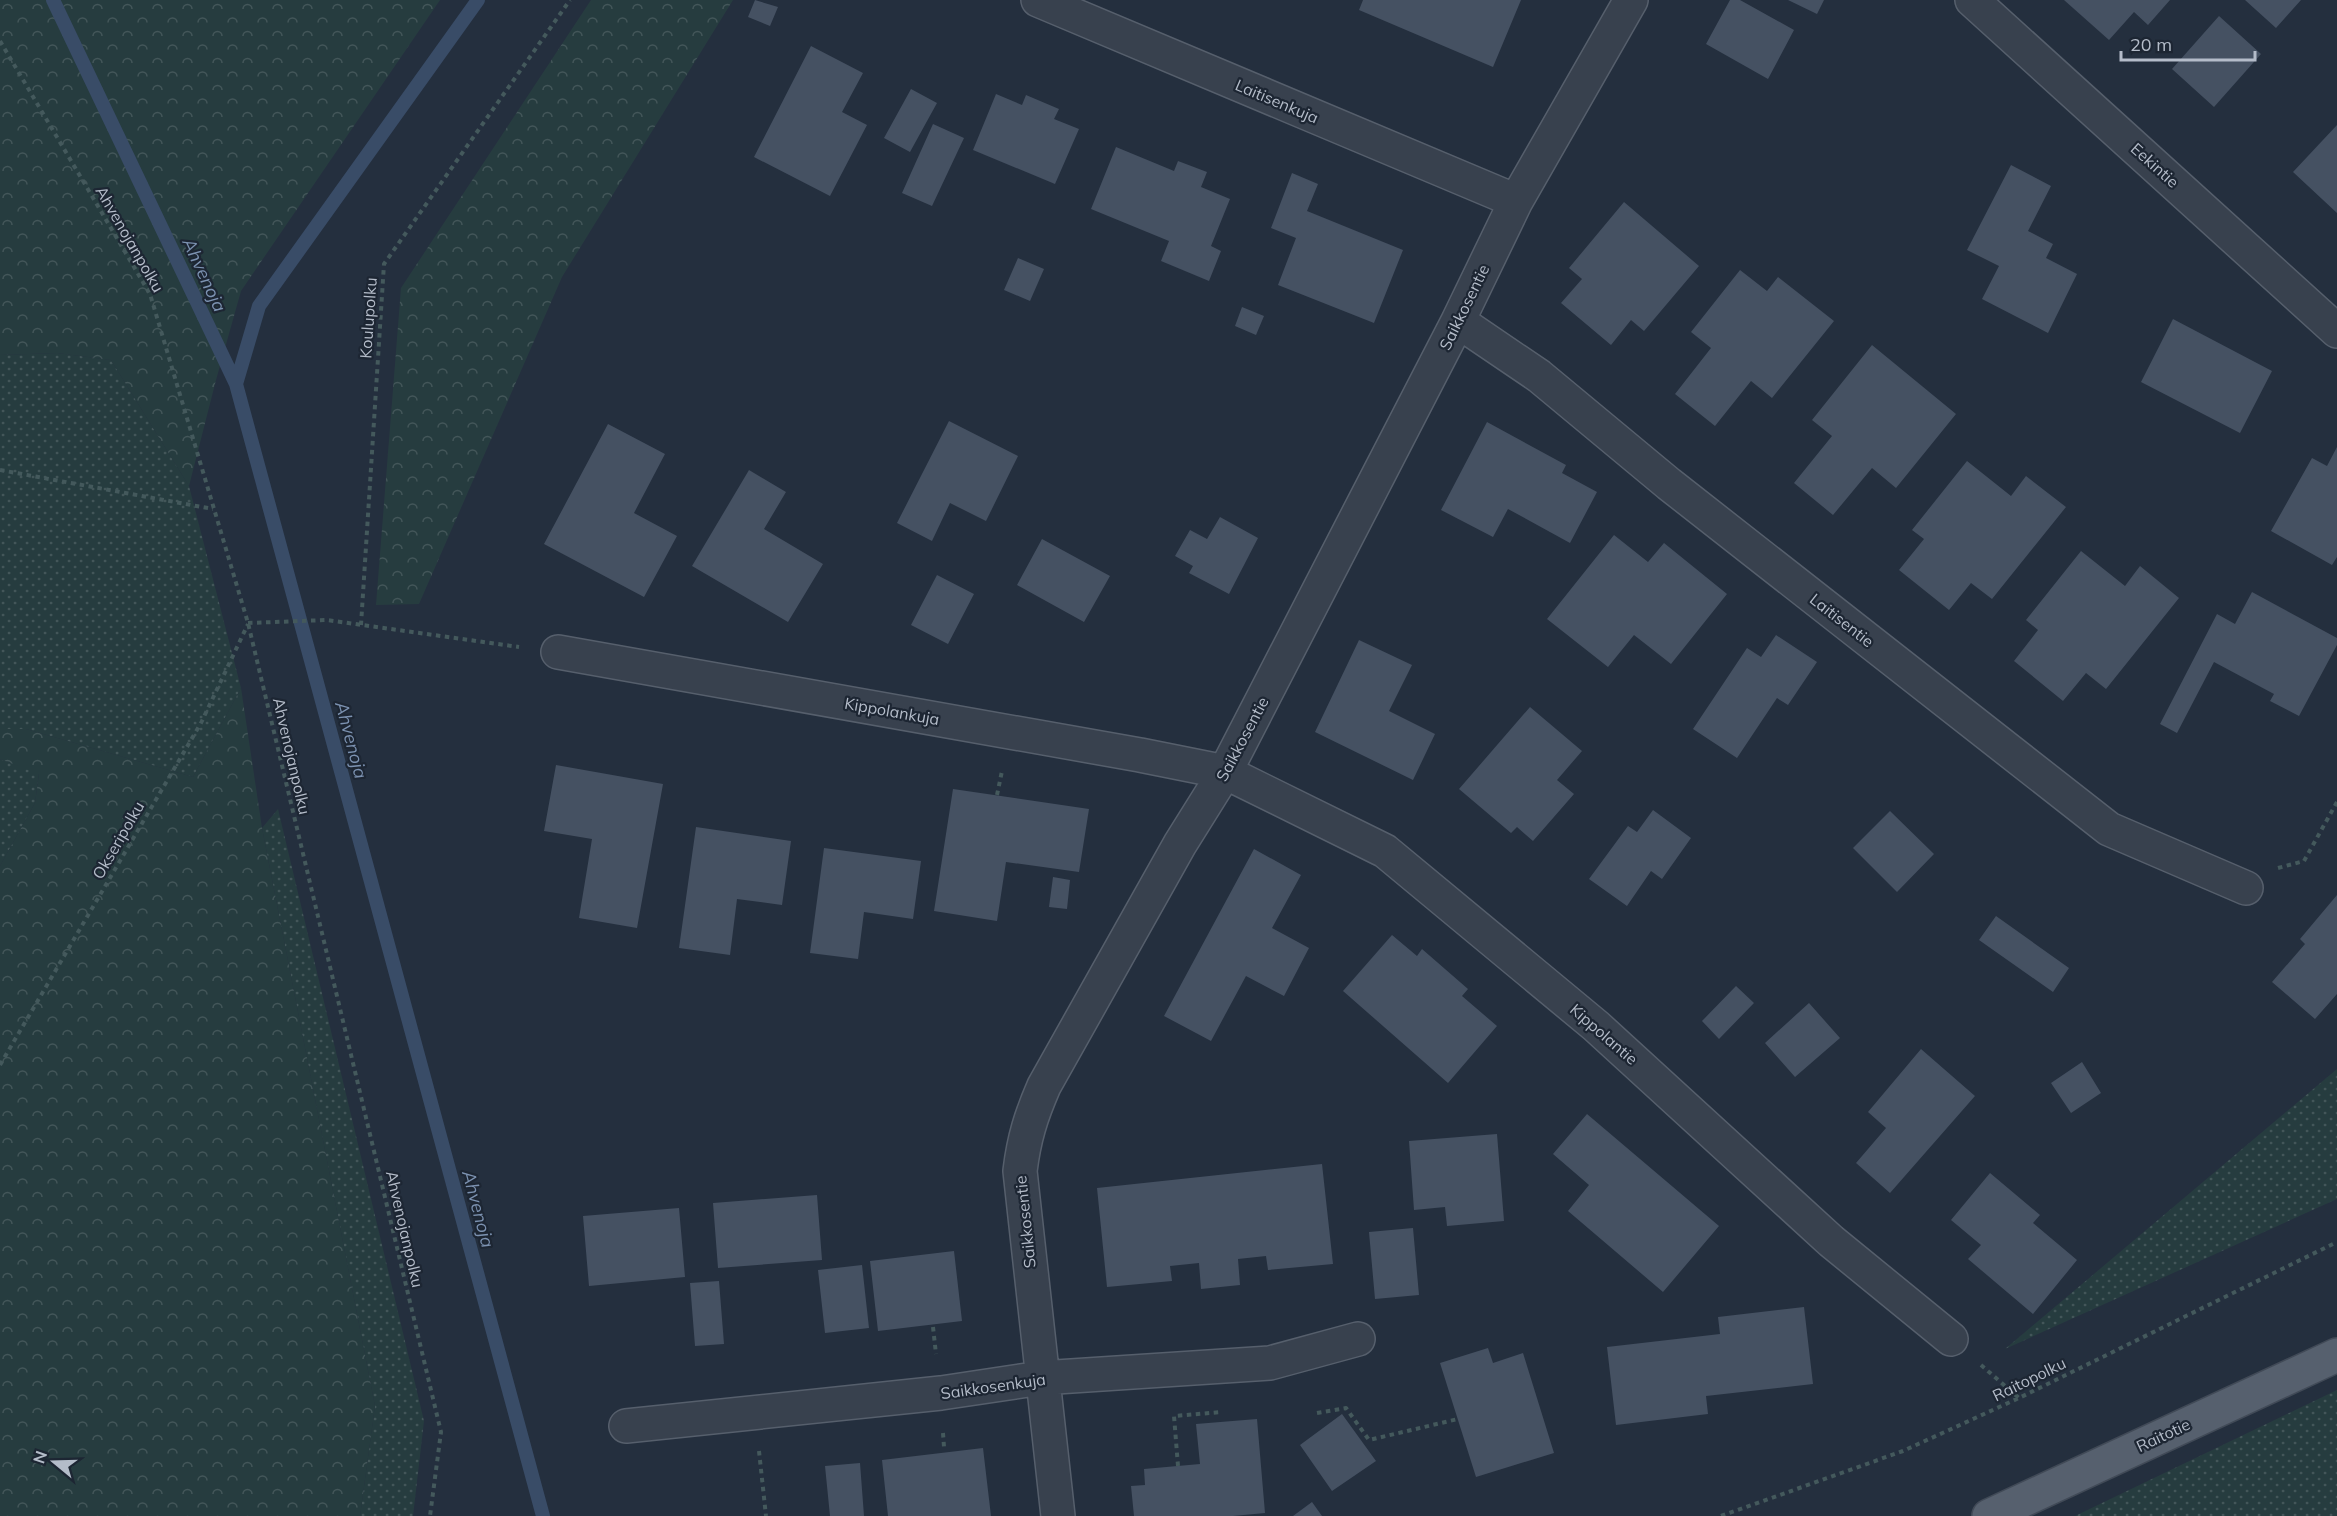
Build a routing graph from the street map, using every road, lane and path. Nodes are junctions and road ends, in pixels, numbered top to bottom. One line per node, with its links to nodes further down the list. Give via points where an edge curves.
1 (570, 0): 12 (path, Koulupolku, via 384,264)
2 (1038, 0): 6 (street, Laitisenkuja)
3 (1631, 0): 6 (street, Saikkosentie)
4 (1972, 0): 8 (street, Eekintie)
5 (0, 41): 10 (path, Ahvenojanpolku, via 150,294)
6 (1516, 201): 7 (street, Saikkosentie)
7 (1458, 321): 14 (street, Saikkosentie); 16 (street, Laitisentie, via 1539,376 1669,484 2109,829)
8 (2337, 331)
9 (0, 470): 10 (path)
10 (213, 509): 11 (path, Ahvenojanpolku)
11 (248, 623): 12 (path, via 327,621); 17 (path, Okseripolku, via 201,723); 30 (path, Ahvenojanpolku, via 441,1432)
12 (362, 625): 13 (path)
13 (558, 652): 14 (street, Kippolankuja)
14 (1225, 772): 20 (street, Kippolantie, via 1385,851 1596,1026 1831,1241); 22 (street, Saikkosentie, via 1180,843 1044,1086 1024,1137 1020,1171)
15 (2337, 802): 16 (path, via 2304,861 2275,868)
16 (2246, 888)
17 (0, 1065)
18 (2337, 1242): 23 (path, Raitopolku)
19 (1358, 1339): 22 (street, Saikkosenkuja, via 1270,1363)
20 (1951, 1339): 23 (path)
21 (2337, 1355): 34 (main road, Raitotie)
22 (1041, 1378): 25 (street, Saikkosenkuja); 32 (street, Saikkosentie)
23 (2019, 1398): 33 (path, Raitopolku, via 1903,1451)
24 (1222, 1412): 29 (path, via 1174,1416)
25 (755, 1413): 28 (street, Saikkosenkuja); 31 (path)
26 (1317, 1413): 27 (path, via 1346,1408 1369,1440)
27 (1458, 1419)
28 (626, 1426)
29 (1178, 1466)
30 (430, 1516)
31 (766, 1516)
32 (1058, 1516)
33 (1721, 1516)
34 (1989, 1516)

